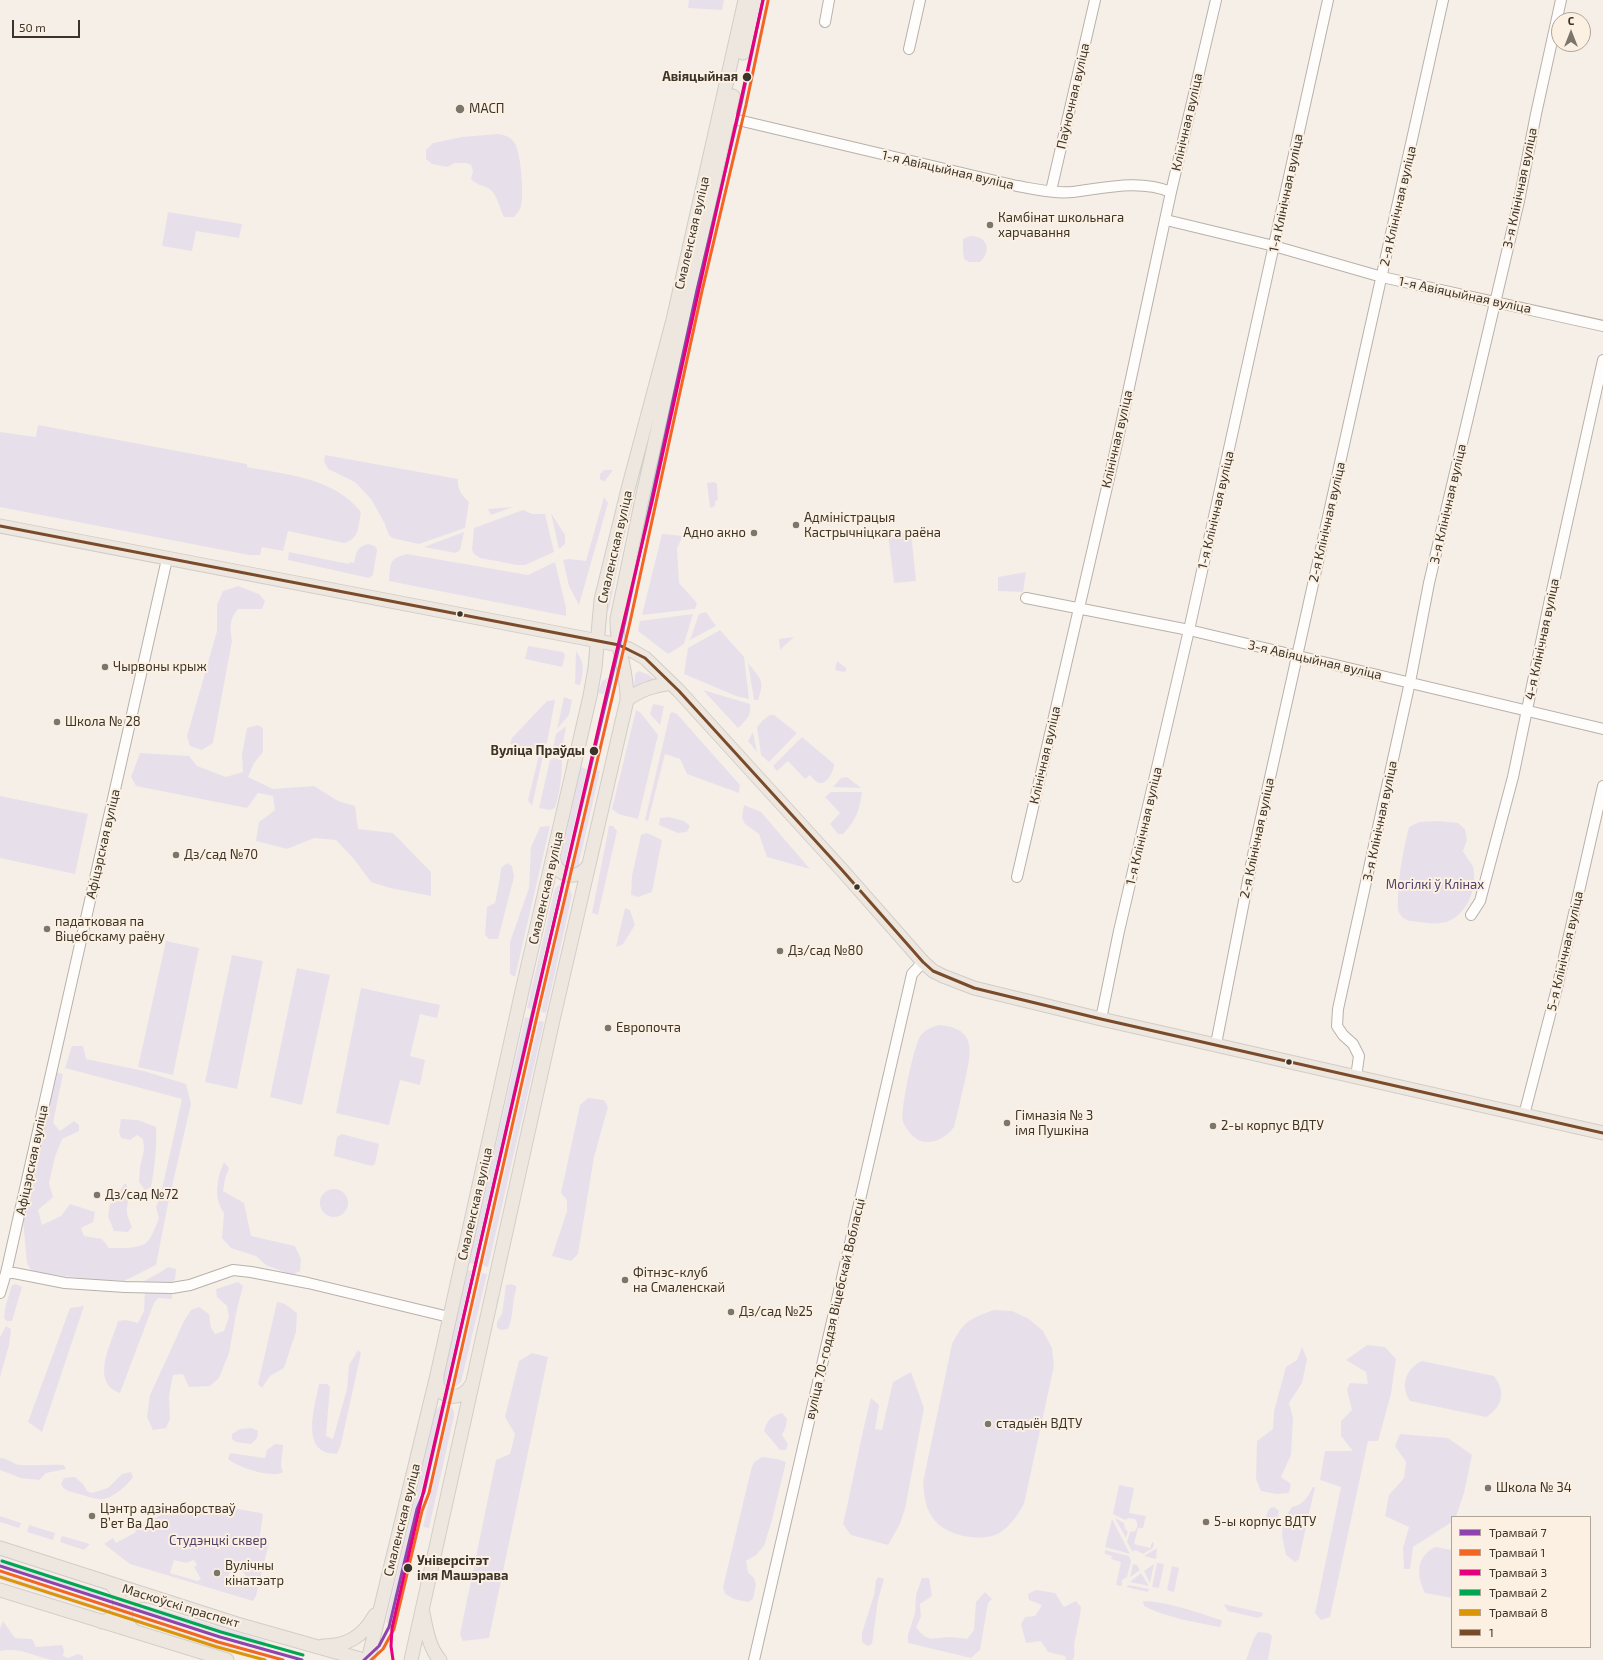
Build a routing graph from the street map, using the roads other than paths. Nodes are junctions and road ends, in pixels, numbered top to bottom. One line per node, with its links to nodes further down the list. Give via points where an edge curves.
1 (745, 0): 12 (main road, Смаленская вуліца)
2 (755, 0): 12 (main road, Смаленская вуліца)
3 (829, 0): 10 (street)
4 (920, 0): 11 (street)
5 (1095, 0): 13 (street, Паўночная вуліца)
6 (1216, 0): 14 (street, Клінічная вуліца)
7 (1328, 0): 16 (street, 1-я Клінічная вуліца)
8 (1443, 0): 17 (street, 2-я Клінічная вуліца)
9 (1561, 0): 18 (street, 3-я Клінічная вуліца, via 1519,201)
10 (825, 22)
11 (909, 49)
12 (724, 117): 13 (street, 1-я Авіяцыйная вуліца, via 1017,186); 26 (main road, Смаленская вуліца, via 613,550 601,600); 27 (main road, Смаленская вуліца, via 617,619)
13 (1051, 191): 14 (street, 1-я Авіяцыйная вуліца, via 1072,192 1146,185)
14 (1171, 192): 15 (street, Клінічная вуліца)
15 (1166, 220): 16 (street, 1-я Авіяцыйная вуліца); 24 (street, Клінічная вуліца)
16 (1274, 246): 17 (street, 1-я Авіяцыйная вуліца); 25 (street, 1-я Клінічная вуліца)
17 (1382, 277): 18 (street, 1-я Авіяцыйная вуліца); 28 (street, 2-я Клінічная вуліца)
18 (1495, 301): 19 (street, 1-я Авіяцыйная вуліца); 29 (street, 3-я Клінічная вуліца, via 1429,583)
19 (1603, 326)
20 (1603, 360): 32 (street, 4-я Клінічная вуліца, via 1548,604)
21 (0, 526): 22 (main road)
22 (167, 559): 26 (main road); 47 (street, Афіцэрская вуліца)
23 (1026, 598): 24 (street, 3-я Авіяцыйная вуліца)
24 (1078, 609): 25 (street, 3-я Авіяцыйная вуліца); 37 (street, Клінічная вуліца)
25 (1189, 630): 28 (street, 3-я Авіяцыйная вуліца); 42 (street, 1-я Клінічная вуліца)
26 (597, 641): 27 (main road); 35 (main road, Смаленская вуліца, via 590,696)
27 (619, 645): 30 (main road, via 644,658); 31 (main road, Смаленская вуліца)
28 (1297, 657): 29 (street, 3-я Авіяцыйная вуліца); 43 (street, 2-я Клінічная вуліца, via 1255,845)
29 (1410, 682): 32 (street, 3-я Авіяцыйная вуліца); 44 (street, 3-я Клінічная вуліца, via 1338,1009 1337,1026 1353,1044 1359,1056)
30 (671, 683): 31 (main road, via 650,686); 41 (main road)
31 (627, 700): 36 (main road, Смаленская вуліца)
32 (1528, 710): 33 (street, 3-я Авіяцыйная вуліца); 40 (street, 4-я Клінічная вуліца, via 1480,901)
33 (1603, 729)
34 (1603, 786): 45 (street, 5-я Клінічная вуліца, via 1557,988)
35 (553, 859): 36 (main road, via 556,868 568,875 577,875); 38 (main road, Смаленская вуліца)
36 (588, 866): 39 (main road, Смаленская вуліца)
37 (1017, 877)
38 (546, 888): 39 (main road, via 557,881 566,881 574,886); 49 (main road, Смаленская вуліца)
39 (580, 898): 51 (main road, Смаленская вуліца)
40 (1471, 914)
41 (923, 962): 42 (main road, via 933,971 974,988); 68 (street, вуліца 70-годдзя Віцебскай Вобласці, via 912,974)
42 (1101, 1019): 43 (main road)
43 (1216, 1044): 44 (main road)
44 (1356, 1077): 45 (main road)
45 (1524, 1115): 46 (main road)
46 (1603, 1133)
47 (6, 1273): 48 (street, Афіцэрская вуліца); 49 (street, via 64,1283 172,1288 190,1285 233,1270 308,1284)
48 (0, 1293)
49 (449, 1317): 50 (main road, Смаленская вуліца)
50 (437, 1375): 51 (main road, via 440,1390 448,1396 462,1396); 52 (main road, Смаленская вуліца)
51 (471, 1385): 53 (main road, Смаленская вуліца)
52 (428, 1410): 53 (main road, via 438,1403 449,1402 458,1407); 58 (main road, Смаленская вуліца)
53 (464, 1419): 59 (main road, Смаленская вуліца)
54 (0, 1548): 55 (main road, Маскоўскі праспект)
55 (111, 1584): 57 (main road, Маскоўскі праспект); 60 (main road, via 120,1598 119,1608 114,1616)
56 (0, 1590): 60 (main road)
57 (150, 1596): 61 (main road, via 133,1599 126,1609 126,1622); 62 (main road, Маскоўскі праспект)
58 (382, 1604): 62 (main road, via 365,1630 352,1640 335,1646); 65 (main road, Смаленская вуліца)
59 (423, 1607): 66 (main road, Смаленская вуліца); 67 (main road, via 431,1643 435,1655)
60 (102, 1622): 61 (main road)
61 (139, 1633): 63 (main road)
62 (312, 1645): 64 (main road, Маскоўскі праспект)
63 (227, 1660)
64 (364, 1660)
65 (368, 1660)
66 (411, 1660)
67 (440, 1660)
68 (754, 1660)

